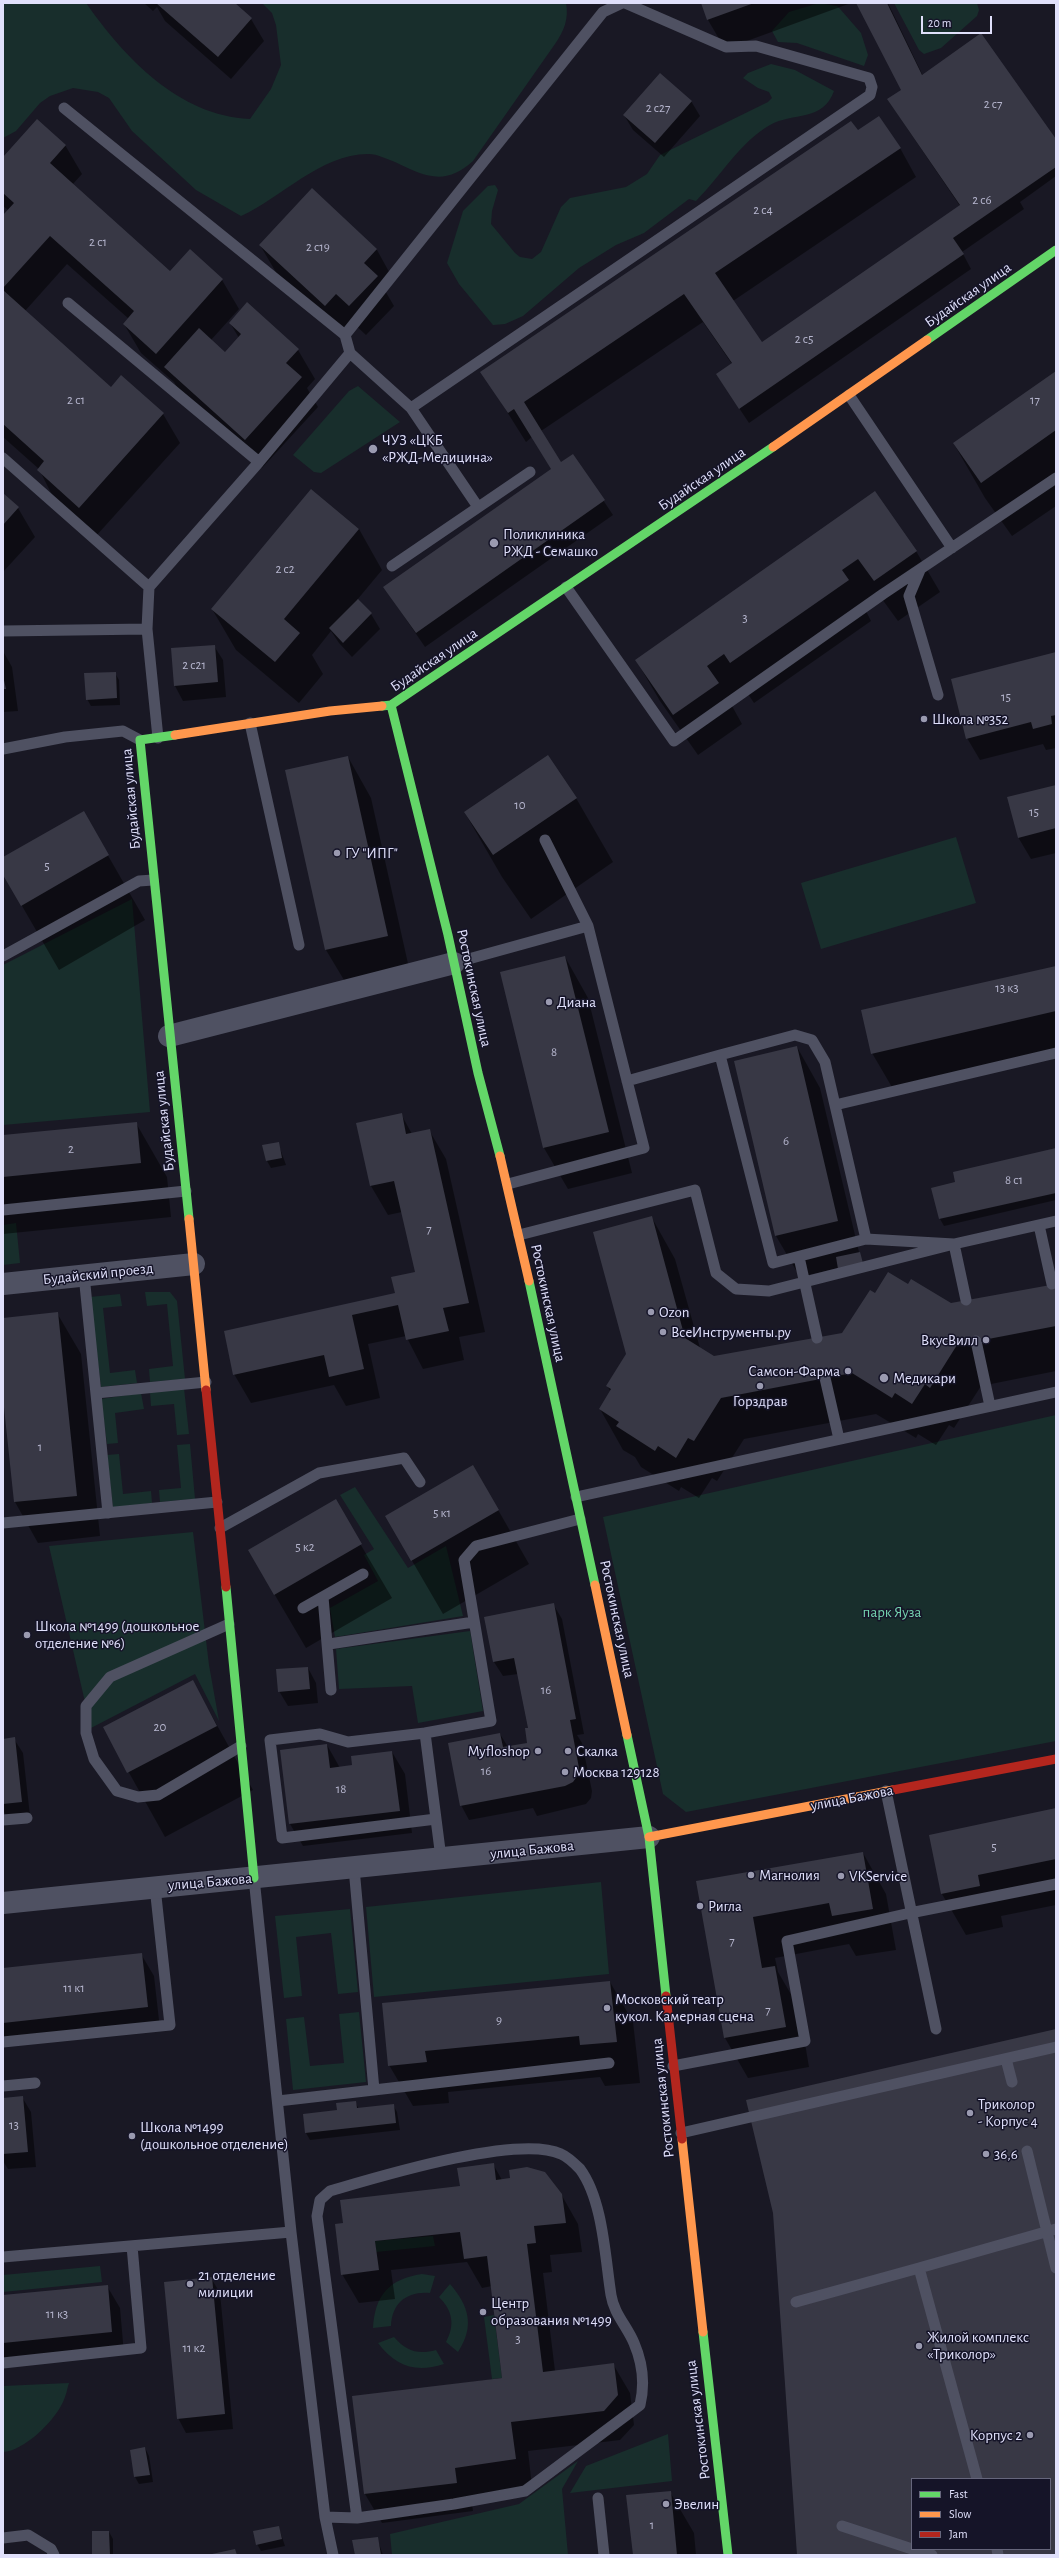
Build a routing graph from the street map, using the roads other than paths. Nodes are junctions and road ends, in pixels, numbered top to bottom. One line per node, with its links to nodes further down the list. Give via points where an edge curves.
1 (624, 3): 5 (lane, via 603,12); 8 (lane, via 726,47 756,46 869,78 872,87 870,95)
2 (64, 108): 5 (lane)
3 (1056, 250): 7 (street, Будайская улица)
4 (68, 303): 10 (lane)
5 (345, 335): 6 (lane)
6 (350, 353): 8 (lane); 10 (lane)
7 (849, 395): 16 (lane); 20 (street, Будайская улица)
8 (412, 408): 15 (lane)
9 (3, 458): 11 (lane)
10 (258, 462): 19 (lane)
11 (14, 468): 12 (lane); 19 (lane)
12 (3, 472)
13 (530, 472): 15 (lane)
14 (1056, 478): 16 (lane)
15 (478, 507): 17 (lane)
16 (952, 548): 18 (lane)
17 (392, 566)
18 (920, 570): 20 (lane, via 674,741); 23 (lane, via 909,596)
19 (149, 587): 21 (lane)
20 (566, 587): 24 (street, Будайская улица)
21 (147, 629): 22 (lane); 26 (lane)
22 (3, 631)
23 (938, 695)
24 (391, 705): 25 (street, Будайская улица); 34 (street, Ростокинская улица)
25 (250, 723): 26 (street, Будайская улица); 32 (lane)
26 (158, 738): 27 (street, Будайская улица)
27 (140, 740): 28 (lane, via 122,731 65,737); 30 (street, Будайская улица)
28 (3, 749)
29 (545, 840): 31 (lane)
30 (153, 880): 33 (lane, via 139,881); 35 (street, Будайская улица)
31 (588, 926): 34 (lane); 38 (lane)
32 (299, 945)
33 (3, 956)
34 (454, 963): 35 (street); 40 (street, Ростокинская улица, via 478,1073)
35 (169, 1036): 41 (street, Будайская улица)
36 (1056, 1053): 39 (lane)
37 (720, 1055): 38 (lane); 39 (lane, via 795,1035 812,1040 825,1062); 48 (lane, via 773,1263)
38 (627, 1081): 40 (lane, via 644,1148)
39 (835, 1105): 46 (lane)
40 (508, 1184): 45 (street, Ростокинская улица)
41 (186, 1191): 42 (lane); 49 (street, Будайская улица)
42 (3, 1210)
43 (1056, 1221): 44 (lane)
44 (1039, 1225): 47 (lane); 53 (lane)
45 (519, 1235): 51 (lane, via 695,1190 716,1273 736,1289 769,1291); 64 (street, Ростокинская улица)
46 (866, 1239): 47 (lane); 48 (lane)
47 (954, 1244): 51 (lane); 54 (lane)
48 (799, 1257): 51 (lane)
49 (194, 1264): 50 (street, Будайский проезд); 58 (street, Будайская улица)
50 (84, 1275): 52 (street, Будайский проезд); 60 (lane)
51 (805, 1282): 55 (lane)
52 (3, 1284)
53 (1052, 1284)
54 (966, 1300)
55 (817, 1338)
56 (976, 1341): 61 (lane)
57 (825, 1378): 62 (lane)
58 (206, 1382): 60 (lane); 65 (street, Будайская улица)
59 (1056, 1392): 61 (lane)
60 (96, 1393): 66 (lane)
61 (990, 1406): 62 (lane)
62 (839, 1439): 64 (lane)
63 (420, 1482): 69 (lane, via 404,1458 319,1473)
64 (576, 1497): 67 (street, Ростокинская улица)
65 (217, 1502): 66 (lane); 69 (street, Будайская улица)
66 (108, 1513): 68 (lane)
67 (580, 1518): 73 (lane, via 476,1546 464,1560); 84 (street, Ростокинская улица)
68 (3, 1523)
69 (220, 1528): 74 (street, Будайская улица)
70 (363, 1574): 71 (lane)
71 (323, 1597): 72 (lane); 75 (lane)
72 (303, 1608)
73 (474, 1622): 75 (lane); 77 (lane, via 491,1721)
74 (229, 1624): 78 (street, Будайская улица); 78 (lane, via 110,1677 86,1706 86,1733 94,1759 117,1791 138,1797 158,1795)
75 (328, 1644): 76 (lane)
76 (331, 1690)
77 (425, 1733): 82 (lane); 82 (lane, via 348,1742 320,1734 270,1740 282,1838)
78 (241, 1746): 87 (street, Будайская улица)
79 (1056, 1759): 80 (street, улица Бажова)
80 (886, 1791): 84 (street, улица Бажова); 91 (lane)
81 (27, 1818): 83 (lane)
82 (436, 1819): 85 (lane)
83 (3, 1820)
84 (649, 1837): 85 (street, улица Бажова); 97 (street, Ростокинская улица)
85 (441, 1858): 86 (street, улица Бажова)
86 (354, 1868): 87 (street, улица Бажова); 101 (lane)
87 (254, 1878): 89 (street, улица Бажова); 102 (lane)
88 (1056, 1884): 91 (lane)
89 (155, 1887): 90 (street, улица Бажова); 93 (lane, via 170,2025)
90 (3, 1903)
91 (910, 1913): 92 (lane); 97 (lane, via 787,1941 805,2041)
92 (936, 2029)
93 (3, 2042)
94 (1056, 2047): 95 (lane)
95 (1006, 2059): 98 (lane); 103 (lane)
96 (609, 2063): 101 (lane)
97 (673, 2066): 103 (street, Ростокинская улица)
98 (1012, 2082)
99 (34, 2083): 100 (lane)
100 (3, 2086)
101 (374, 2090): 102 (lane)
102 (278, 2101): 106 (lane)
103 (681, 2133): 124 (street, Ростокинская улица)
104 (1027, 2151): 105 (lane)
105 (1051, 2231): 109 (lane); 110 (lane)
106 (291, 2232): 107 (lane); 115 (lane)
107 (132, 2246): 108 (lane); 112 (lane, via 141,2348)
108 (3, 2256)
109 (919, 2268): 111 (lane); 113 (lane)
110 (1056, 2268)
111 (796, 2302)
112 (3, 2363)
113 (977, 2478)
114 (598, 2498): 123 (lane)
115 (325, 2517): 116 (lane); 122 (lane)
116 (357, 2518): 116 (lane, via 525,2491 640,2405 644,2388 642,2368 634,2343 613,2306 594,2196 579,2169 561,2154 518,2148 478,2153 338,2188 320,2200 317,2216)
117 (842, 2526): 119 (lane)
118 (3, 2538): 121 (lane, via 28,2535 51,2549)
119 (911, 2548)
120 (916, 2550): 125 (lane)
121 (54, 2555)
122 (333, 2555)
123 (604, 2555)
124 (728, 2555)
125 (932, 2555)

